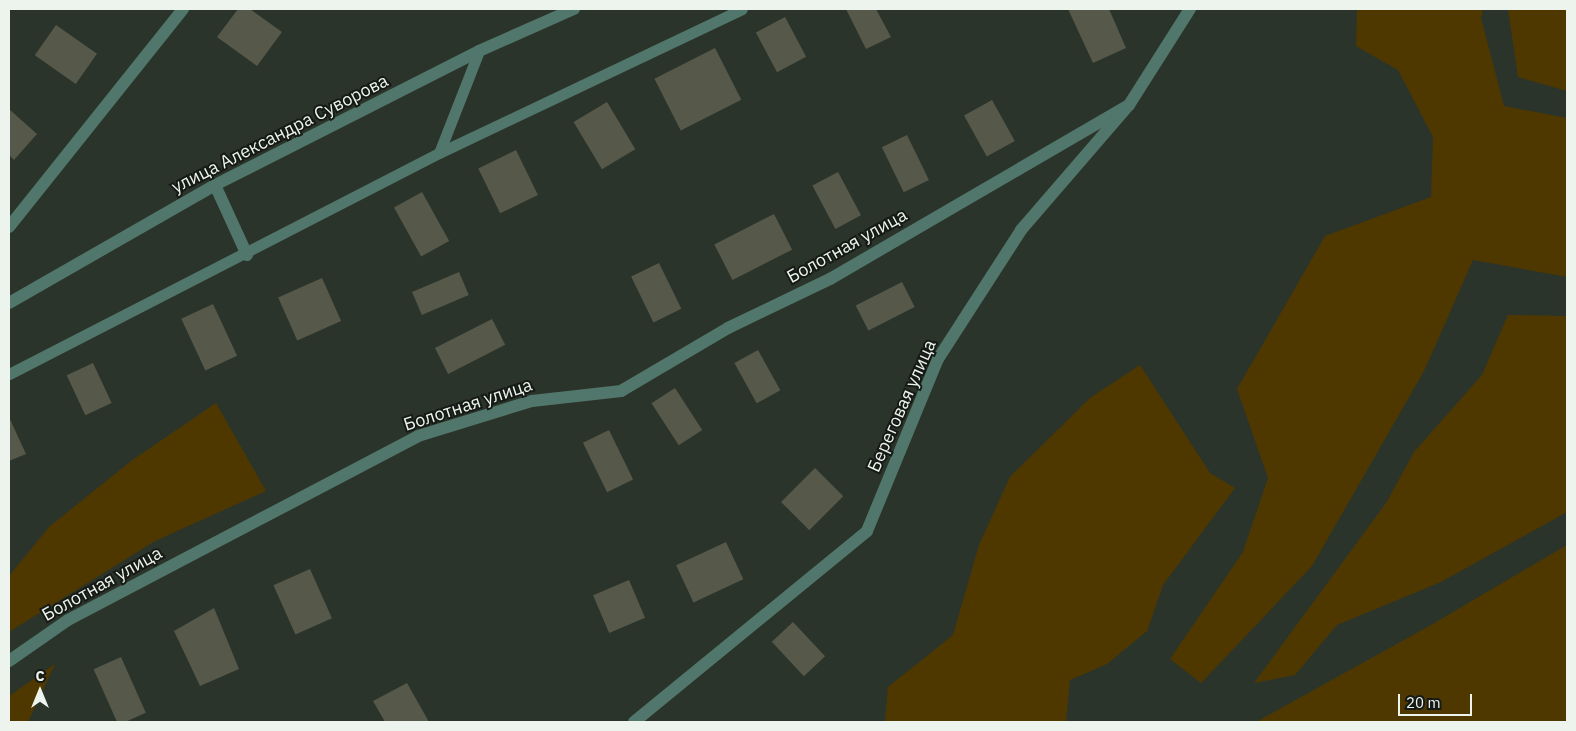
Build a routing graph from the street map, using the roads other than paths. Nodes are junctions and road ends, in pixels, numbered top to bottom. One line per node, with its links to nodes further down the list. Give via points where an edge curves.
1 (183, 9): 9 (street)
2 (574, 9): 5 (street, улица Александра Суворова)
3 (742, 9): 7 (lane)
4 (1190, 9): 6 (street, Береговая улица)
5 (479, 51): 7 (lane); 8 (street, улица Александра Суворова)
6 (1129, 105): 13 (street, Болотная улица, via 830,279 728,328 621,391 532,401 418,436 68,620); 14 (street, Береговая улица, via 1021,230 938,359 867,531)
7 (439, 153): 10 (lane)
8 (216, 185): 10 (street); 11 (street, улица Александра Суворова)
9 (9, 227)
10 (247, 255): 12 (lane)
11 (9, 303)
12 (9, 374)
13 (9, 662)
14 (634, 722)

